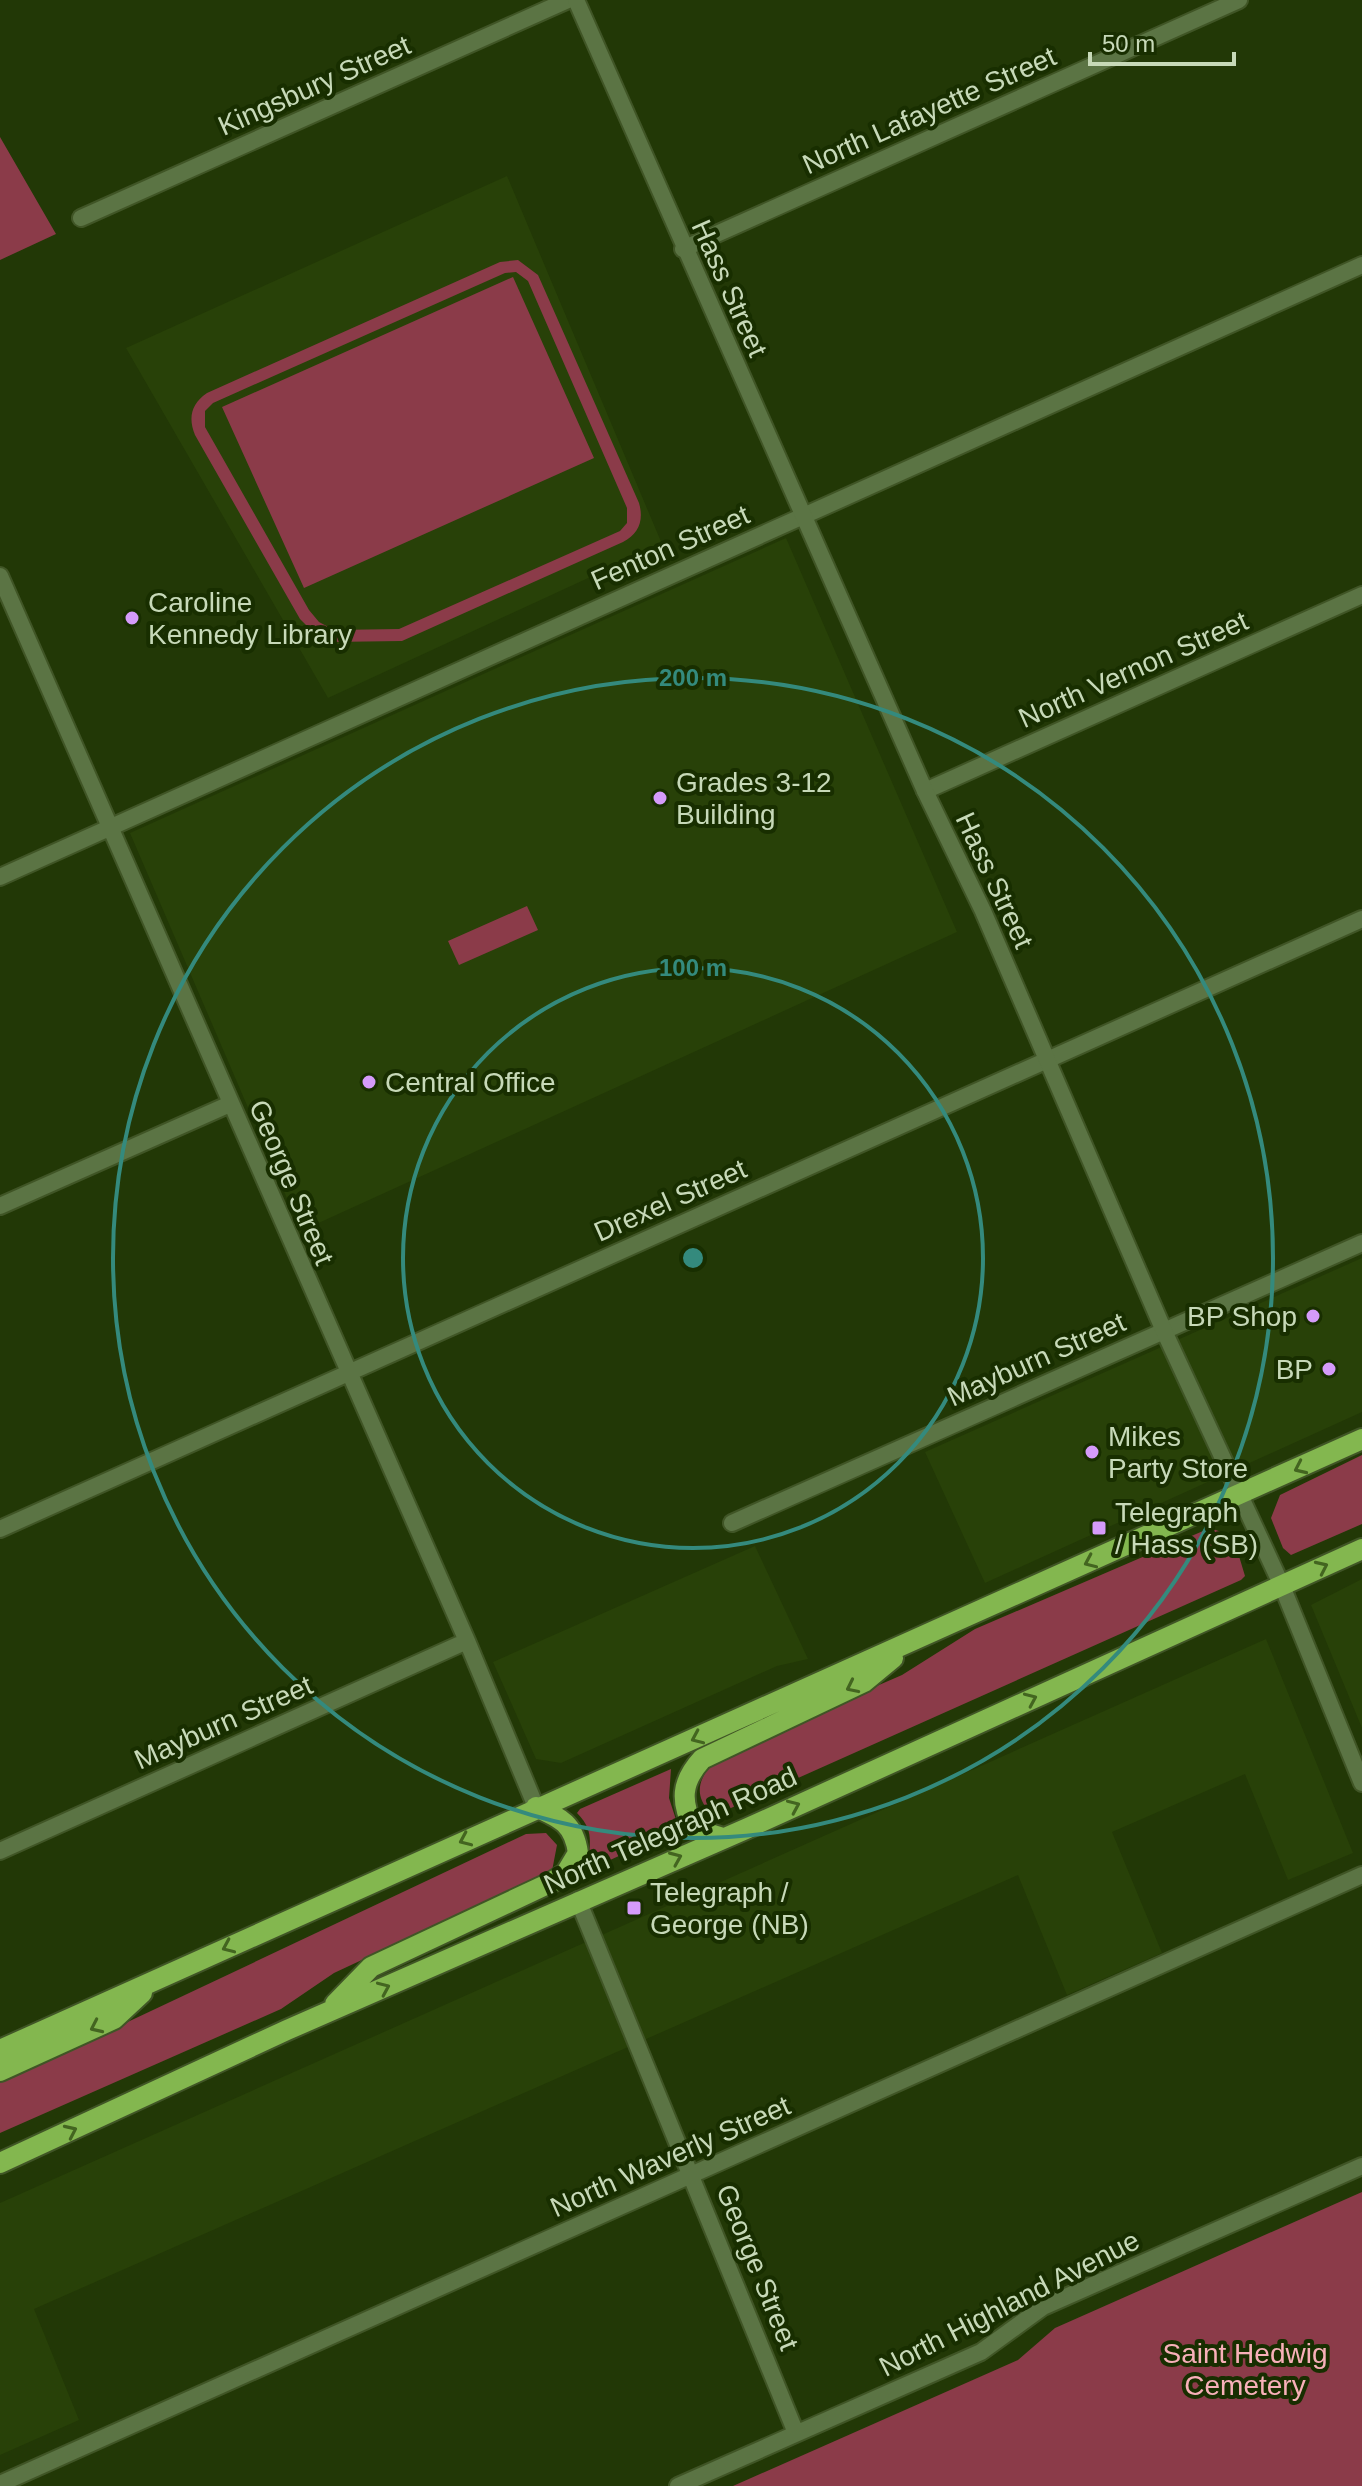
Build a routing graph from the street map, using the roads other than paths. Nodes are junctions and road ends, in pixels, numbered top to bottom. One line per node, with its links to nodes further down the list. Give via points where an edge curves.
1 (568, 0): 4 (street, Kingsbury Street)
2 (576, 0): 5 (street, Hass Street)
3 (1239, 0): 5 (street, North Lafayette Street)
4 (81, 218)
5 (683, 249): 7 (street, Hass Street)
6 (1362, 265): 7 (street, Fenton Street)
7 (803, 517): 10 (street, Hass Street); 11 (street, Fenton Street)
8 (0, 576): 11 (street, George Street)
9 (1362, 595): 10 (street, North Vernon Street)
10 (925, 791): 14 (street, Hass Street, via 983,911)
11 (111, 827): 12 (street, Fenton Street); 15 (street, George Street)
12 (0, 877)
13 (1362, 919): 14 (street, Drexel Street)
14 (1045, 1061): 18 (street, Hass Street); 19 (street, Drexel Street)
15 (230, 1104): 16 (street); 19 (street, George Street)
16 (0, 1206)
17 (1362, 1243): 18 (street, Mayburn Street)
18 (1164, 1331): 21 (street, Hass Street); 22 (street, Mayburn Street)
19 (346, 1373): 23 (street, Drexel Street); 26 (street, George Street)
20 (1362, 1439): 21 (main road, one-way to 21)
21 (1238, 1496): 25 (street, Hass Street); 27 (main road, one-way to 27)
22 (732, 1523)
23 (0, 1529)
24 (1362, 1549): 25 (main road, North Telegraph Road, one-way to 24)
25 (1282, 1586): 28 (street, Hass Street); 30 (main road, North Telegraph Road, one-way to 25)
26 (467, 1641): 29 (street, George Street); 31 (street, Mayburn Street)
27 (914, 1641): 29 (main road, one-way to 29); 30 (main road, one-way to 30, via 864,1682 702,1759 689,1774 685,1810 694,1829)
28 (1362, 1783)
29 (536, 1807): 34 (main road, one-way to 34); 35 (main road, via 571,1828 578,1853 566,1873 371,1967)
30 (723, 1838): 33 (main road, North Telegraph Road, one-way to 30)
31 (0, 1851)
32 (1362, 1875): 40 (street, North Waverly Street)
33 (578, 1900): 35 (main road, North Telegraph Road, one-way to 33); 40 (street, George Street)
34 (157, 1979): 36 (main road); 37 (main road, one-way to 37, via 114,2019)
35 (327, 2013): 38 (main road, North Telegraph Road, one-way to 35)
36 (0, 2050)
37 (0, 2071)
38 (0, 2163)
39 (1362, 2166): 41 (street, North Highland Avenue, via 1043,2307 981,2352)
40 (692, 2174): 41 (street, George Street); 42 (street, North Waverly Street)
41 (796, 2433): 43 (street, North Highland Avenue)
42 (0, 2484)
43 (678, 2486)

